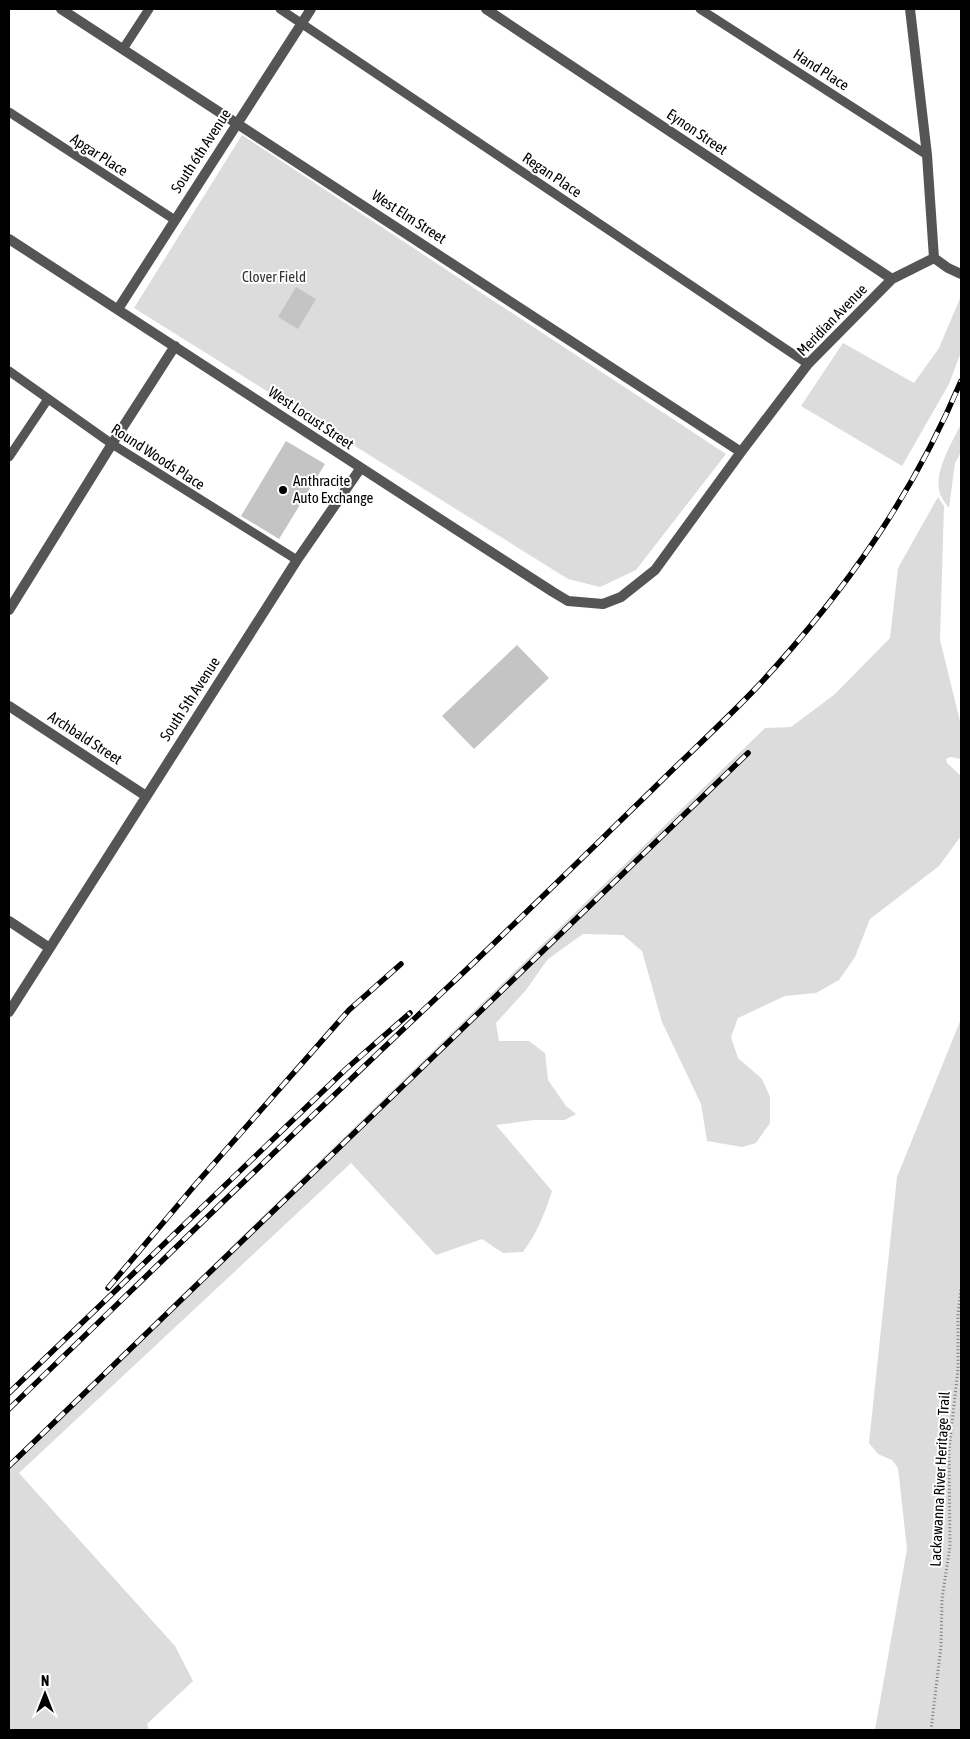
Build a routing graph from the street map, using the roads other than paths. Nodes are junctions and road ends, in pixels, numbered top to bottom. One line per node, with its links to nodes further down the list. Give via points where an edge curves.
1 (61, 9): 9 (street, West Elm Street)
2 (149, 9): 9 (lane)
3 (280, 9): 8 (lane, Regan Place)
4 (311, 9): 8 (street, South 6th Avenue)
5 (486, 9): 17 (street, Eynon Street)
6 (700, 9): 12 (lane, Hand Place)
7 (910, 9): 12 (street)
8 (302, 23): 11 (street, South 6th Avenue); 20 (lane, Regan Place)
9 (123, 49): 11 (street, West Elm Street)
10 (9, 112): 13 (lane, Apgar Place)
11 (237, 123): 13 (street, South 6th Avenue); 24 (street, West Elm Street)
12 (927, 155): 15 (street)
13 (175, 220): 18 (street, South 6th Avenue)
14 (9, 239): 18 (street, West Locust Street)
15 (934, 258): 16 (street); 17 (street, Meridian Avenue)
16 (961, 274)
17 (892, 280): 20 (street, Meridian Avenue)
18 (118, 309): 19 (street, West Locust Street)
19 (176, 346): 23 (street); 26 (street, West Locust Street)
20 (808, 364): 24 (street, Meridian Avenue)
21 (9, 371): 22 (lane, Round Woods Place)
22 (48, 399): 23 (lane, Round Woods Place); 25 (lane)
23 (112, 444): 27 (lane, Round Woods Place); 29 (street)
24 (741, 452): 28 (street, Meridian Avenue, via 655,570 621,597)
25 (9, 457)
26 (360, 469): 27 (street, South 5th Avenue); 28 (street, West Locust Street, via 568,601)
27 (297, 560): 31 (street, South 5th Avenue)
28 (602, 604)
29 (9, 610)
30 (9, 706): 31 (street, Archbald Street)
31 (146, 796): 33 (street, South 5th Avenue)
32 (9, 921): 33 (street)
33 (48, 947): 34 (street, South 5th Avenue)
34 (9, 1012)

